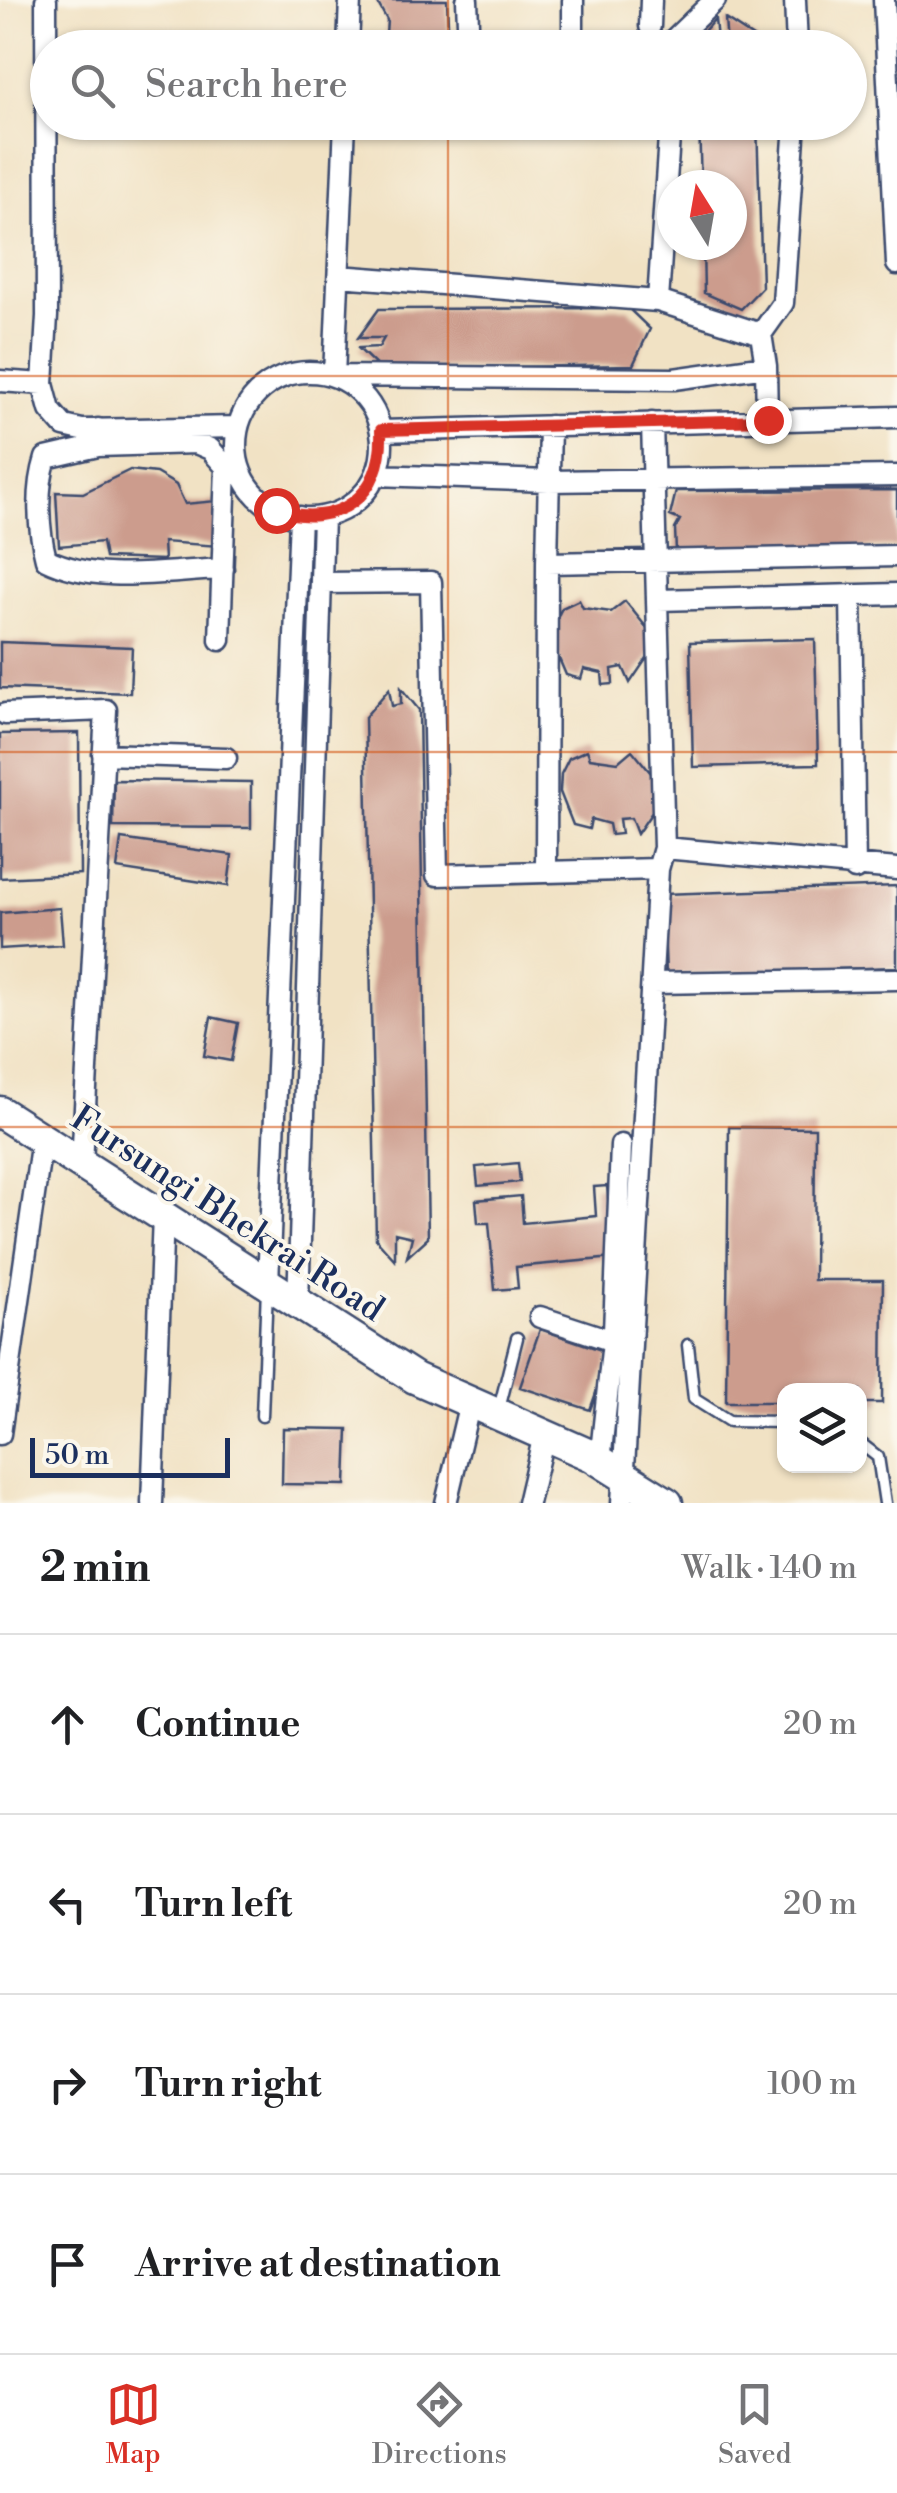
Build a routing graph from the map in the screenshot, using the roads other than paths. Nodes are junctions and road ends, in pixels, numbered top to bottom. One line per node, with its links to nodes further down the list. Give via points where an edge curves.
1 (46, 0): 10 (street)
2 (350, 0): 11 (street)
3 (467, 0): 12 (street)
4 (573, 0): 13 (street)
5 (651, 0): 9 (street)
6 (714, 0): 14 (street)
7 (794, 0): 15 (street)
8 (884, 0): 20 (street)
9 (650, 26)
10 (46, 30)
11 (349, 30)
12 (468, 30)
13 (572, 30)
14 (685, 30)
15 (795, 30)
16 (46, 140): 27 (street)
17 (344, 140): 21 (street)
18 (669, 140): 22 (street)
19 (794, 140): 23 (street, via 783,302)
20 (897, 264)
21 (338, 276): 22 (street); 25 (street)
22 (658, 300): 23 (street)
23 (761, 334): 24 (street)
24 (766, 366): 25 (street, via 674,379); 29 (street)
25 (334, 376): 32 (street, via 310,372 264,386); 33 (street, via 365,398)
26 (0, 381): 27 (street)
27 (43, 384): 35 (street, via 50,410 64,426)
28 (897, 417): 29 (street)
29 (768, 420): 30 (street)
30 (652, 423): 31 (street); 38 (street)
31 (550, 426): 33 (street); 39 (street)
32 (238, 427): 34 (street); 41 (street, via 236,451 249,486 276,510)
33 (381, 430): 36 (street)
34 (188, 436): 35 (street); 45 (street, via 226,468)
35 (98, 438): 45 (street, via 46,458 46,560 115,575)
36 (376, 475): 39 (street); 40 (street, via 363,494)
37 (897, 476): 38 (street)
38 (655, 478): 39 (street); 43 (street)
39 (548, 481): 44 (street)
40 (323, 516): 41 (street); 46 (street)
41 (300, 518): 65 (street)
42 (897, 556): 43 (street)
43 (658, 560): 44 (street); 49 (street)
44 (547, 563): 57 (street)
45 (222, 569): 50 (street)
46 (321, 584): 57 (street, via 431,582 437,875); 67 (street)
47 (851, 594): 48 (street); 49 (street); 55 (street)
48 (897, 594)
49 (658, 600): 54 (street)
50 (220, 640)
51 (5, 714): 52 (street, via 106,710)
52 (103, 754): 53 (street); 63 (street)
53 (226, 758)
54 (661, 858): 55 (street); 57 (street); 59 (street)
55 (855, 869): 56 (street)
56 (897, 870)
57 (546, 872)
58 (897, 978): 59 (street)
59 (653, 983): 79 (street)
60 (0, 1112): 61 (street, Fursungi Bhekrai Road)
61 (42, 1139): 63 (street, Fursungi Bhekrai Road); 66 (street)
62 (621, 1145): 70 (street)
63 (82, 1164): 64 (street, Fursungi Bhekrai Road)
64 (162, 1216): 65 (street, Fursungi Bhekrai Road); 80 (street)
65 (268, 1283): 67 (street, Fursungi Bhekrai Road); 73 (lane)
66 (9, 1296): 75 (street)
67 (298, 1302): 72 (street, Fursungi Bhekrai Road, via 415,1378)
68 (540, 1317): 70 (street)
69 (517, 1338): 72 (lane)
70 (614, 1342): 78 (street)
71 (688, 1345): 74 (lane, via 694,1398 729,1421)
72 (484, 1408): 76 (street, Fursungi Bhekrai Road); 81 (street)
73 (262, 1416)
74 (777, 1422)
75 (0, 1434)
76 (544, 1434): 78 (street, Fursungi Bhekrai Road); 82 (street)
77 (867, 1449): 84 (lane, via 878,1457)
78 (600, 1461): 79 (street, Fursungi Bhekrai Road)
79 (625, 1490): 83 (street, Fursungi Bhekrai Road)
80 (152, 1503)
81 (446, 1503)
82 (528, 1503)
83 (667, 1503)
84 (886, 1503)

